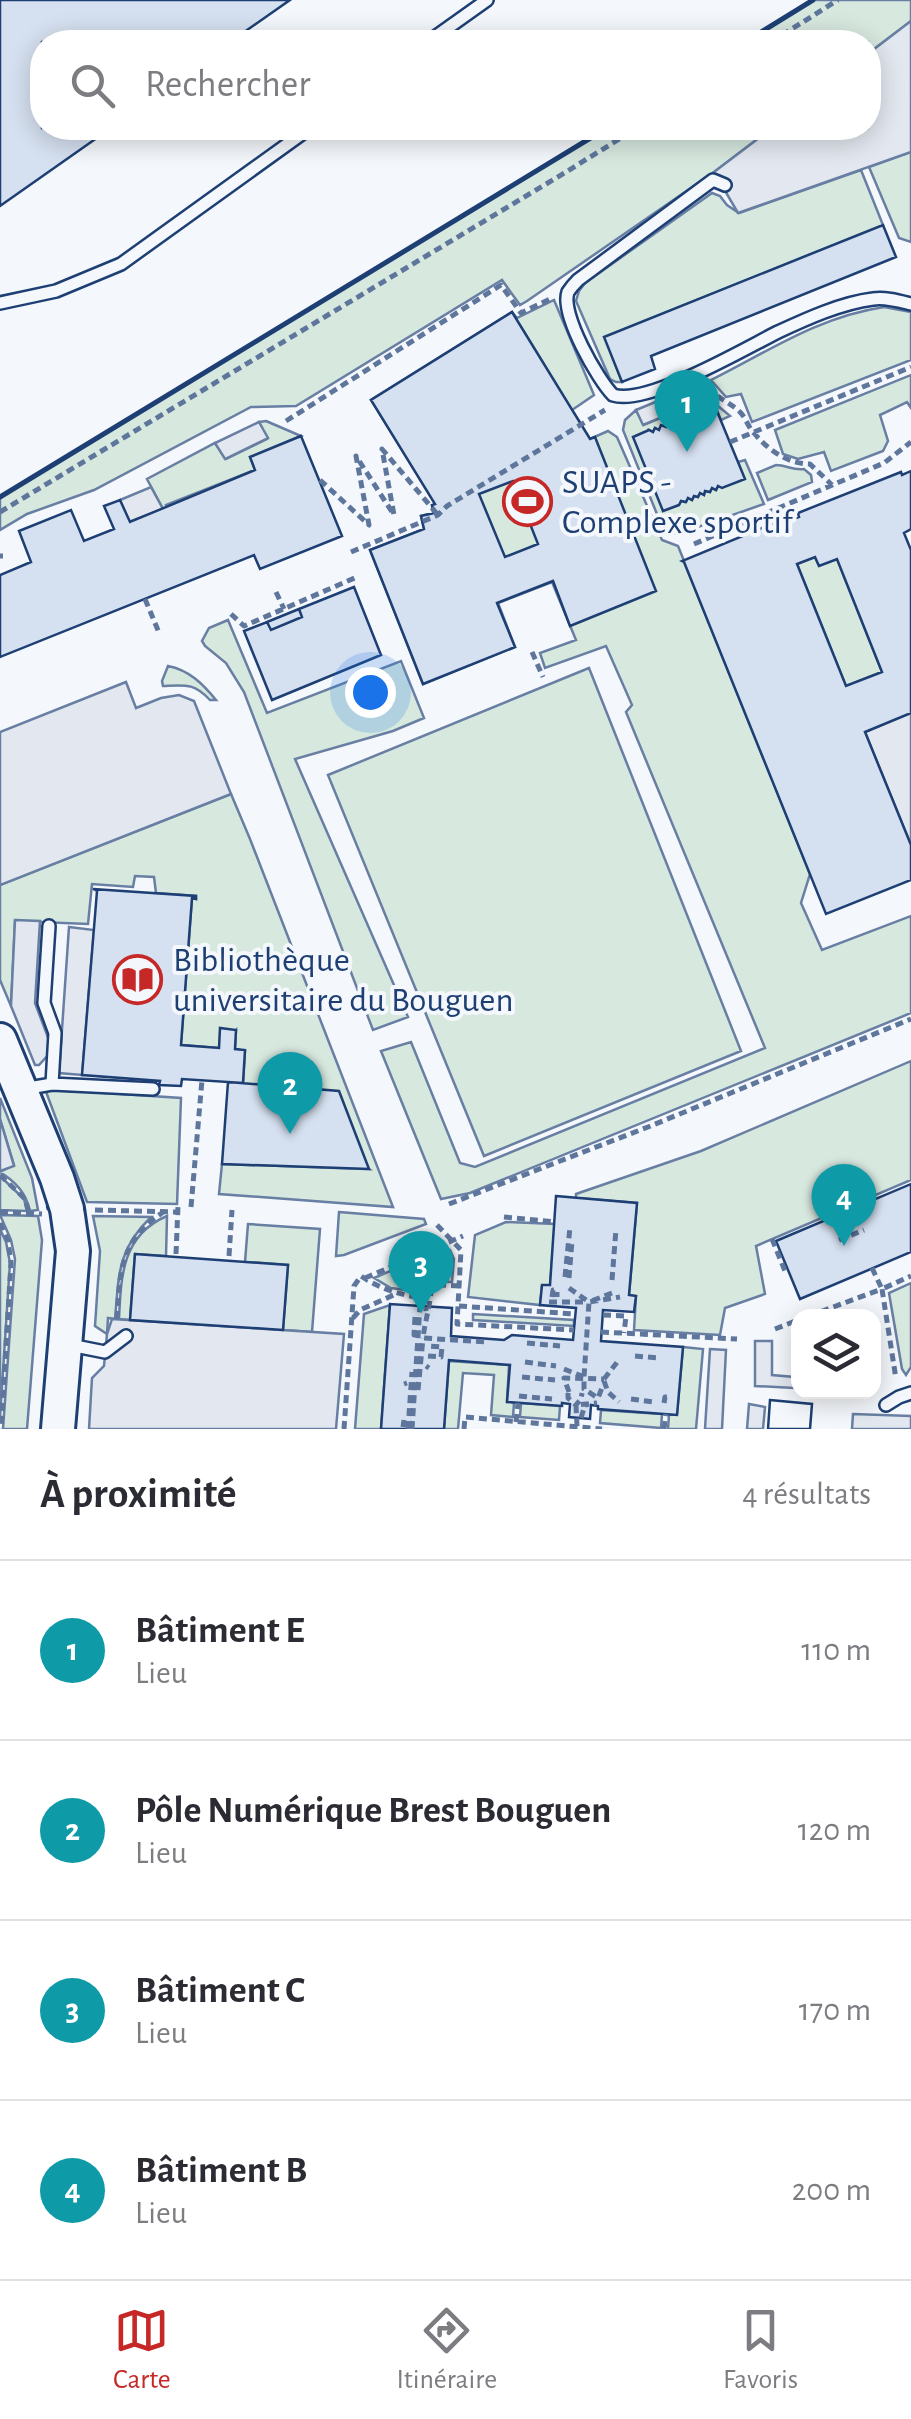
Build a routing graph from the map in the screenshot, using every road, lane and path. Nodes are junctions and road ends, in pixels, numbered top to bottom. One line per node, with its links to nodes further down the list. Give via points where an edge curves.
1 (487, 0): 3 (lane)
2 (838, 0): 4 (path)
3 (445, 30)
4 (790, 30)
5 (293, 140): 9 (lane, via 121,264 56,291)
6 (617, 140): 20 (path)
7 (725, 185): 8 (lane, via 712,180)
8 (568, 291): 13 (lane, via 574,324); 14 (path, via 521,313 501,285)
9 (0, 303)
10 (911, 304): 12 (lane, via 877,298 847,304)
11 (911, 367): 15 (path)
12 (697, 373): 13 (lane, via 632,398); 15 (path)
13 (613, 395): 21 (path, via 604,412)
14 (286, 420)
15 (753, 432): 16 (path); 19 (path, via 784,458 810,464)
16 (730, 442)
17 (911, 442): 19 (path, via 884,463)
18 (320, 480): 21 (path, via 368,525 356,456 394,515 382,449)
19 (832, 485): 22 (path)
20 (0, 512)
21 (438, 515): 23 (path)
22 (694, 544)
23 (352, 552)
24 (357, 576): 27 (path)
25 (276, 592): 27 (path)
26 (145, 599): 29 (path)
27 (284, 609): 28 (path, via 244,626)
28 (230, 614)
29 (160, 635)
30 (532, 652): 31 (path)
31 (543, 677)
32 (49, 926): 36 (lane, via 44,1003 55,1034)
33 (911, 1019): 39 (path)
34 (0, 1040): 36 (street)
35 (202, 1080): 40 (path)
36 (36, 1086): 37 (lane); 92 (street, via 73,1251)
37 (153, 1089)
38 (0, 1175): 45 (path, via 25,1199)
39 (449, 1204)
40 (191, 1207)
41 (87, 1210): 43 (path)
42 (232, 1210): 59 (path)
43 (165, 1211): 58 (path, via 178,1209); 80 (path, via 130,1242)
44 (0, 1212): 45 (path)
45 (29, 1213): 46 (path)
46 (39, 1214)
47 (504, 1217): 48 (path)
48 (555, 1222)
49 (0, 1223): 116 (path, via 11,1264)
50 (436, 1225): 57 (path)
51 (572, 1228): 64 (path)
52 (618, 1230): 65 (path)
53 (864, 1230): 56 (path)
54 (463, 1236): 57 (path)
55 (772, 1240): 61 (path)
56 (840, 1240)
57 (452, 1241): 63 (path); 66 (path, via 460,1250)
58 (176, 1254)
59 (229, 1256)
60 (872, 1268): 68 (path)
61 (788, 1270)
62 (911, 1276): 68 (path)
63 (365, 1278): 69 (path); 81 (path, via 354,1286)
64 (567, 1278)
65 (613, 1280)
66 (459, 1286): 71 (path, via 421,1284 431,1290); 75 (path)
67 (568, 1288): 74 (path)
68 (882, 1289): 76 (path); 104 (path)
69 (398, 1293): 71 (path); 81 (path)
70 (612, 1293): 74 (path)
71 (428, 1298): 77 (path)
72 (553, 1298): 74 (path)
73 (620, 1298): 74 (path)
74 (589, 1302): 101 (path)
75 (458, 1306): 78 (path); 84 (path, via 457,1324)
76 (827, 1309)
77 (420, 1314): 87 (path); 87 (path)
78 (576, 1314)
79 (603, 1315): 86 (path, via 626,1316)
80 (117, 1319)
81 (352, 1319): 118 (path)
82 (791, 1323): 83 (path)
83 (775, 1329)
84 (574, 1330)
85 (601, 1332): 86 (path)
86 (624, 1333): 89 (path)
87 (420, 1334): 90 (path); 113 (path)
88 (126, 1336): 92 (lane, via 105,1352)
89 (737, 1339)
90 (482, 1343)
91 (527, 1343): 93 (path)
92 (65, 1345): 117 (street)
93 (560, 1346)
94 (635, 1356): 95 (path)
95 (660, 1358)
96 (618, 1361): 102 (path)
97 (525, 1362): 98 (path)
98 (556, 1366)
99 (564, 1369): 101 (path)
100 (522, 1376): 103 (path)
101 (584, 1377): 102 (path); 109 (path); 109 (path, via 564,1378)
102 (604, 1379): 106 (path)
103 (555, 1380)
104 (905, 1395): 110 (lane)
105 (552, 1398): 112 (path, via 518,1399)
106 (620, 1399)
107 (631, 1399): 108 (path)
108 (654, 1402)
109 (576, 1405): 115 (path); 115 (path, via 597,1403 585,1405)
110 (886, 1405)
111 (666, 1414): 121 (path)
112 (516, 1422): 114 (path); 119 (path, via 465,1417)
113 (409, 1425)
114 (538, 1426): 115 (path)
115 (577, 1428): 120 (path)
116 (1, 1429)
117 (58, 1429)
118 (344, 1429)
119 (464, 1429)
120 (602, 1429)
121 (664, 1429)

